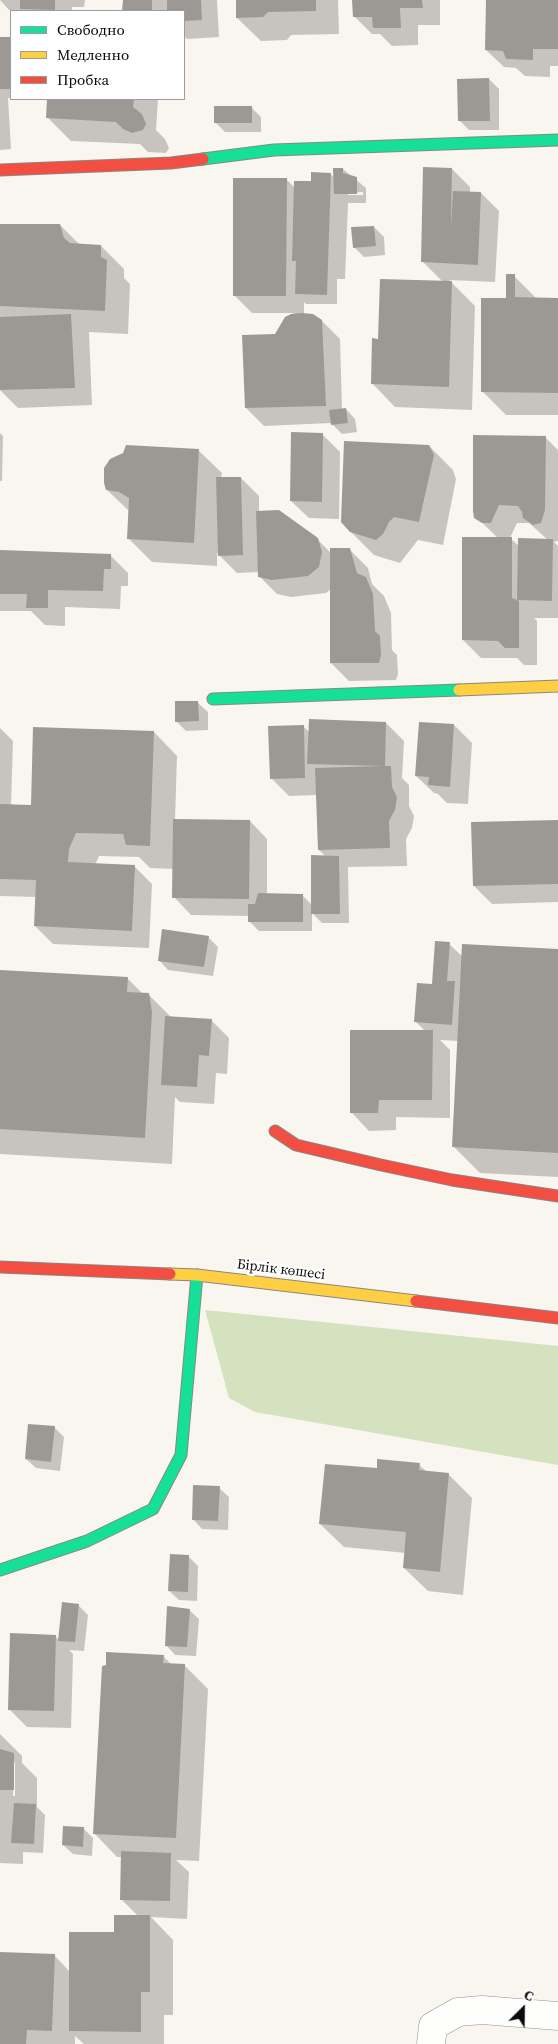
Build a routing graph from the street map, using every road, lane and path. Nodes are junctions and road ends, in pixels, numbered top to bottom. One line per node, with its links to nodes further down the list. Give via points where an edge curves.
1 (558, 140): 2 (street, via 274,150 171,163)
2 (0, 170)
3 (558, 686): 4 (street)
4 (213, 699)
5 (275, 1131): 6 (street, via 296,1145 381,1165 452,1180)
6 (558, 1196)
7 (0, 1267): 8 (street, Бірлік көшесі)
8 (198, 1275): 9 (street, Бірлік көшесі); 10 (street, via 181,1455 153,1509 87,1541)
9 (558, 1318)
10 (0, 1570)
11 (558, 2016): 12 (street, via 482,2010 458,2012 433,2026)
12 (431, 2044)

